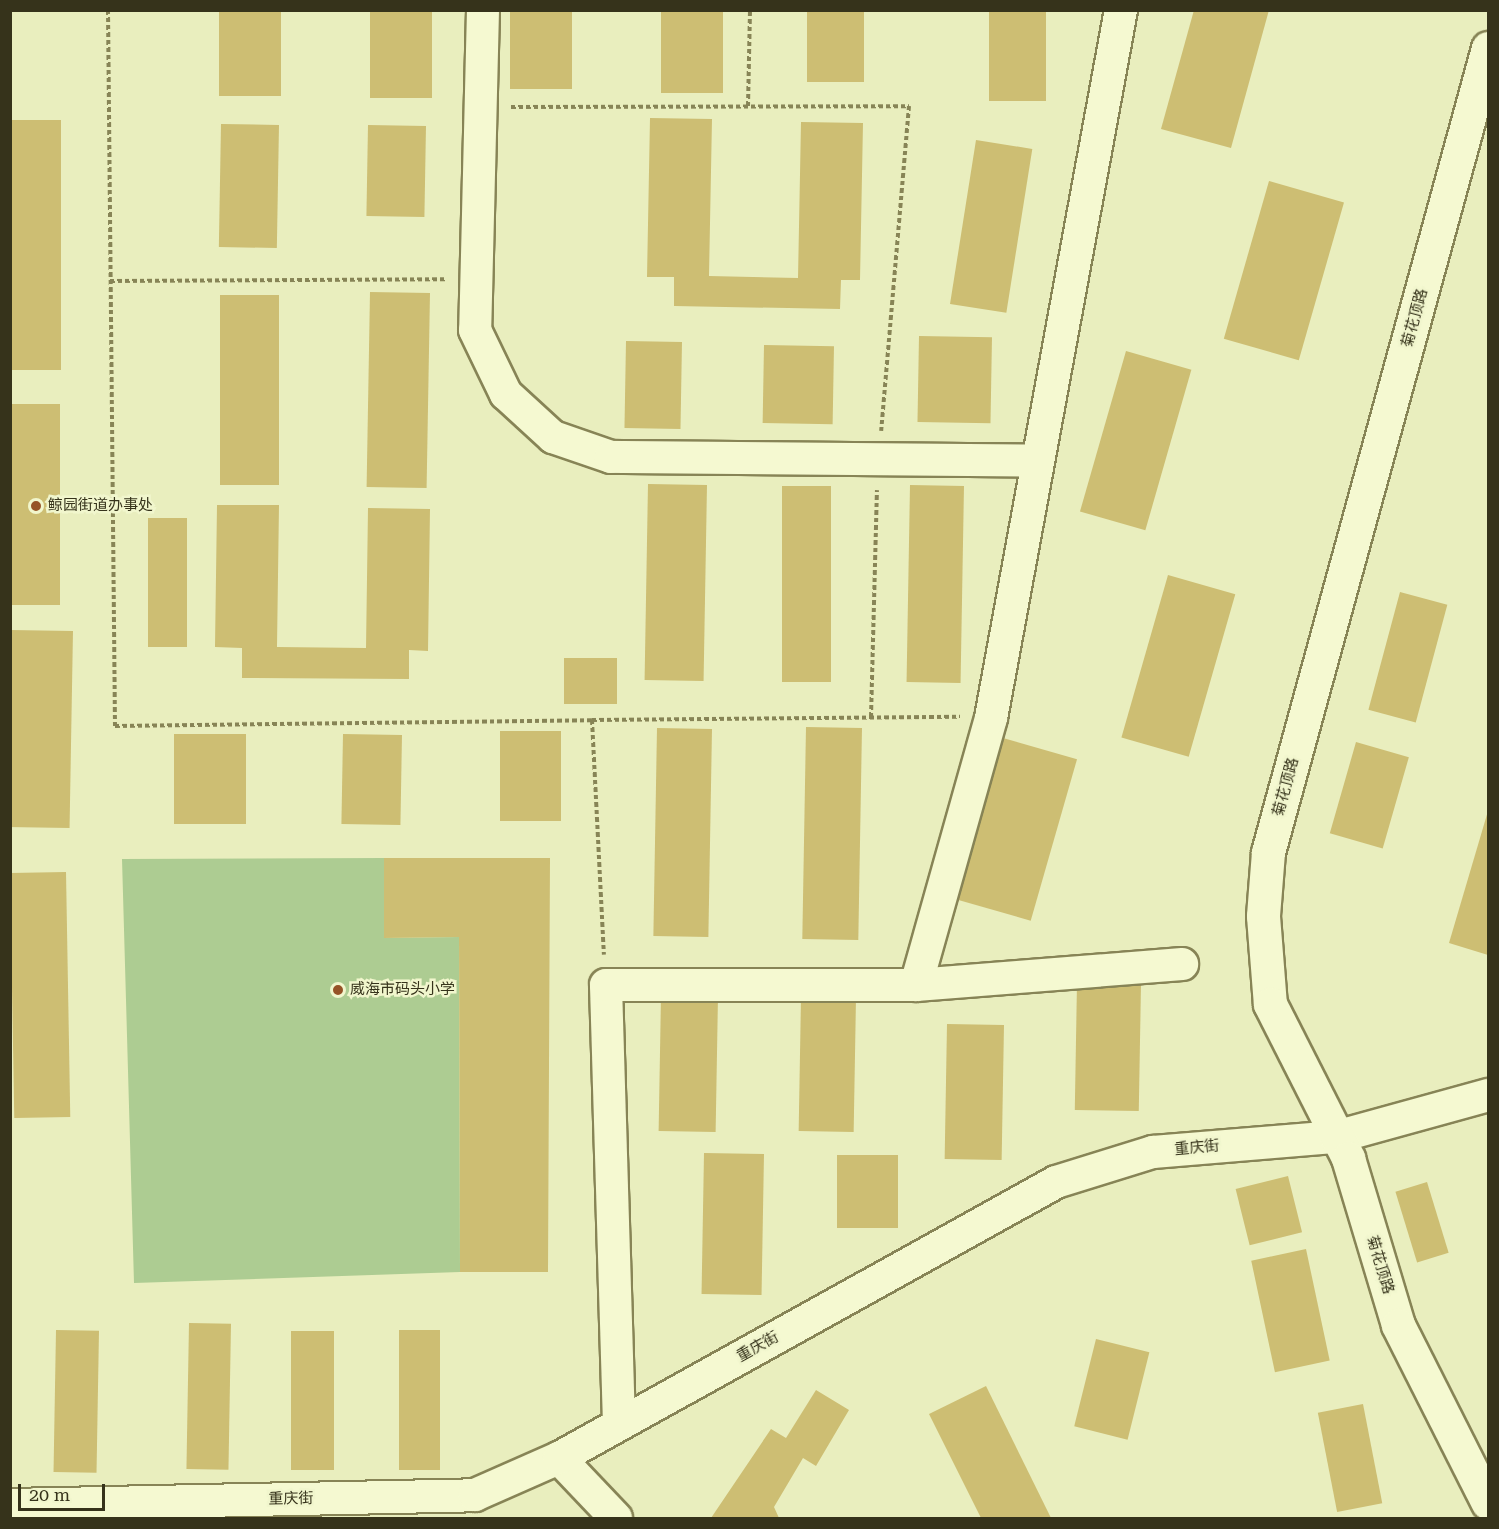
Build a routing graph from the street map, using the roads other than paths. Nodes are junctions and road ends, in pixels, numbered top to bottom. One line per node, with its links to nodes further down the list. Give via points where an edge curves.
1 (483, 10): 4 (street, via 475,330 506,394 553,437 611,457)
2 (1121, 10): 4 (street)
3 (1488, 48): 8 (street, 菊花顶路, via 1268,852 1263,916 1270,1004)
4 (1038, 461): 6 (street, via 991,718)
5 (1182, 964): 6 (street)
6 (916, 985): 9 (street, via 606,986)
7 (1488, 1095): 8 (street, 重庆街)
8 (1336, 1137): 9 (street, 重庆街, via 1154,1152 1056,1182); 11 (street, 菊花顶路, via 1348,1158 1398,1325)
9 (620, 1424): 10 (street, 重庆街)
10 (559, 1458): 12 (street, 重庆街, via 475,1495); 13 (street)
11 (1488, 1503)
12 (10, 1505)
13 (616, 1518)

